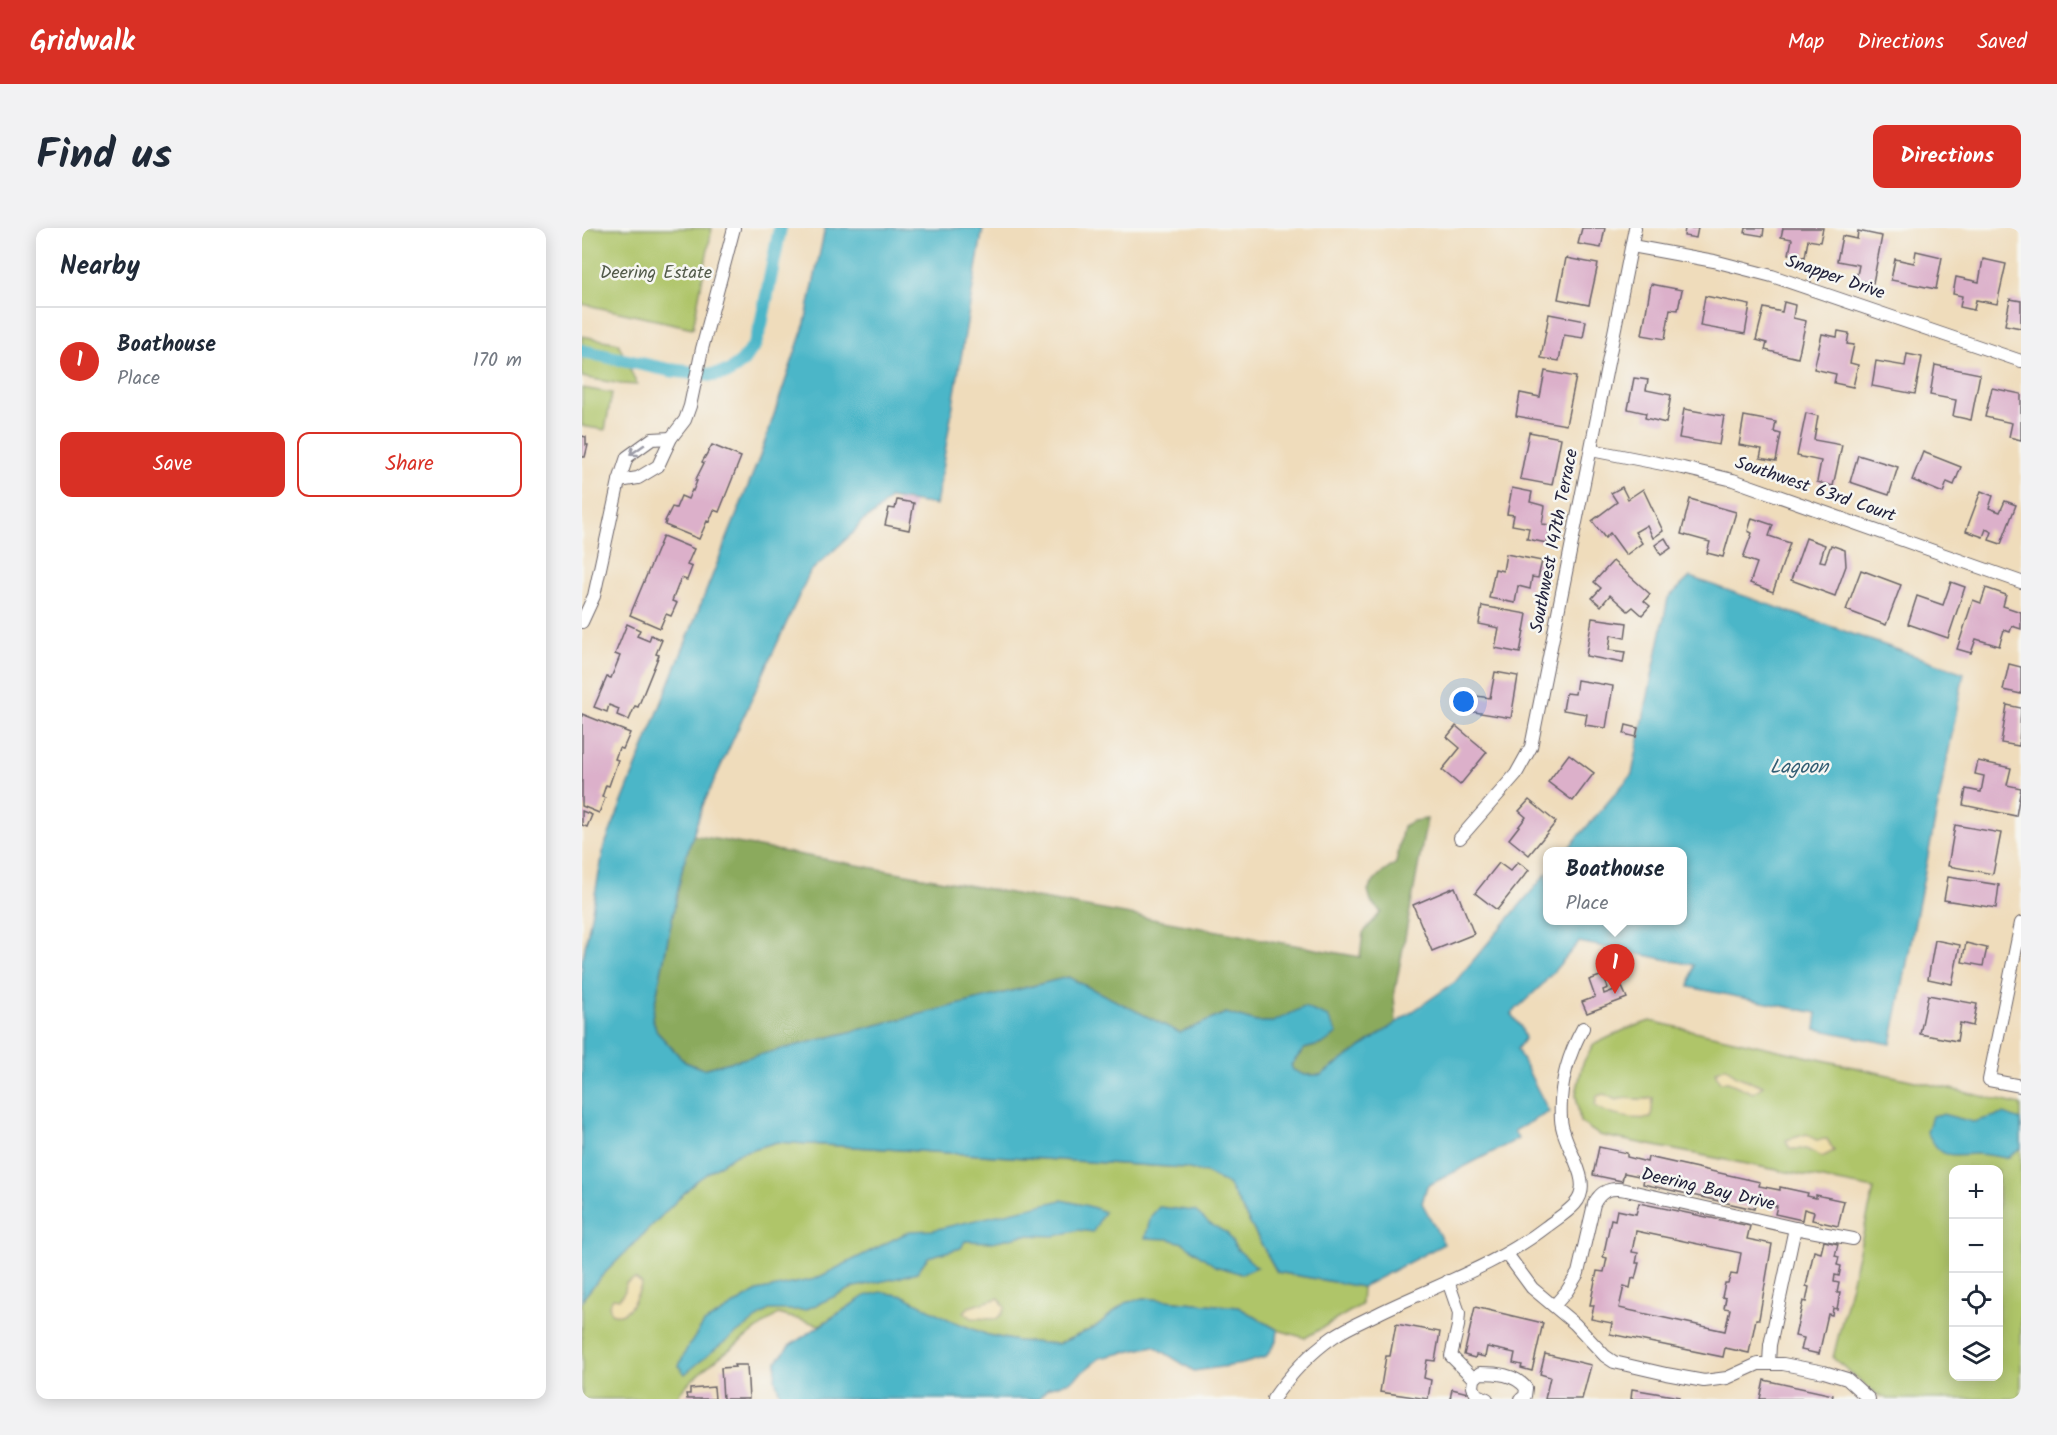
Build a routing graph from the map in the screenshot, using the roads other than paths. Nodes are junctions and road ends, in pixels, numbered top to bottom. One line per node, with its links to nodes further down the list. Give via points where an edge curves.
1 (734, 228): 5 (street, via 690,406)
2 (1635, 228): 3 (street, Southwest 147th Terrace)
3 (1632, 246): 4 (street, Snapper Drive, via 1772,276); 6 (street, Southwest 147th Terrace)
4 (2021, 361)
5 (671, 438): 7 (street, via 658,466 638,478); 7 (street, one-way to 7, via 652,439 627,457)
6 (1591, 450): 8 (street, Southwest 63rd Court, via 1733,480); 10 (street, Southwest 147th Terrace, via 1531,747 1516,774)
7 (618, 481): 9 (street, via 594,596)
8 (2021, 582)
9 (582, 622)
10 (1460, 838)
11 (2021, 923): 13 (street, via 1989,1080)
12 (1583, 1028): 16 (street, via 1569,1060 1561,1120 1581,1176 1581,1192 1574,1205)
13 (2021, 1086)
14 (1795, 1228): 15 (street); 18 (street, Deering Bay Drive, via 1626,1190 1609,1190 1594,1204 1574,1282); 19 (street, Deering Bay Drive)
15 (1853, 1239)
16 (1507, 1254): 17 (street); 18 (street, via 1524,1279)
17 (1448, 1281): 20 (street, via 1459,1312 1450,1356); 21 (street, via 1334,1336 1290,1376)
18 (1554, 1306): 19 (street, via 1605,1356 1623,1365 1704,1381 1727,1378)
19 (1769, 1362): 24 (street, via 1836,1375 1854,1384)
20 (1474, 1379): 22 (street, via 1476,1394); 23 (street, via 1480,1373 1511,1376 1526,1388)
21 (1273, 1399)
22 (1487, 1399)
23 (1521, 1399)
24 (1869, 1399)

